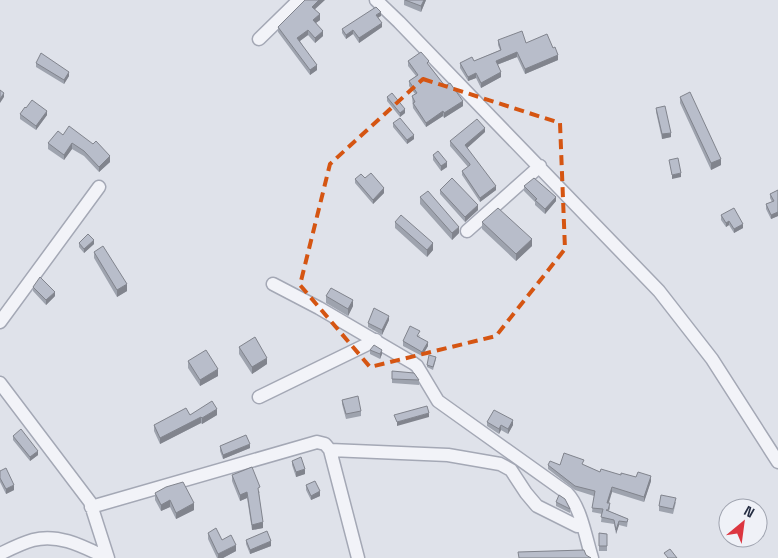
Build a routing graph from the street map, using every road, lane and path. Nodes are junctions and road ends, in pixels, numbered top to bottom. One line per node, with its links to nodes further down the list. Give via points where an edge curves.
1 (298, 0): 3 (street)
2 (376, 0): 4 (street)
3 (259, 38)
4 (540, 166): 6 (street); 13 (street, via 659,292 712,359)
5 (99, 188): 8 (street)
6 (467, 231)
7 (273, 284): 9 (street)
8 (0, 322)
9 (376, 340): 11 (street); 15 (street, via 417,366 438,401 567,494 574,502)
10 (0, 383): 14 (street)
11 (259, 397)
12 (330, 450): 14 (street, via 317,442); 15 (street, via 448,455 500,464 510,470 538,506 577,526); 18 (street)
13 (778, 462)
14 (91, 507): 17 (street)
15 (582, 523): 19 (street)
16 (0, 554): 17 (street, via 32,540 49,538 68,540)
17 (107, 558)
18 (358, 558)
19 (592, 558)

